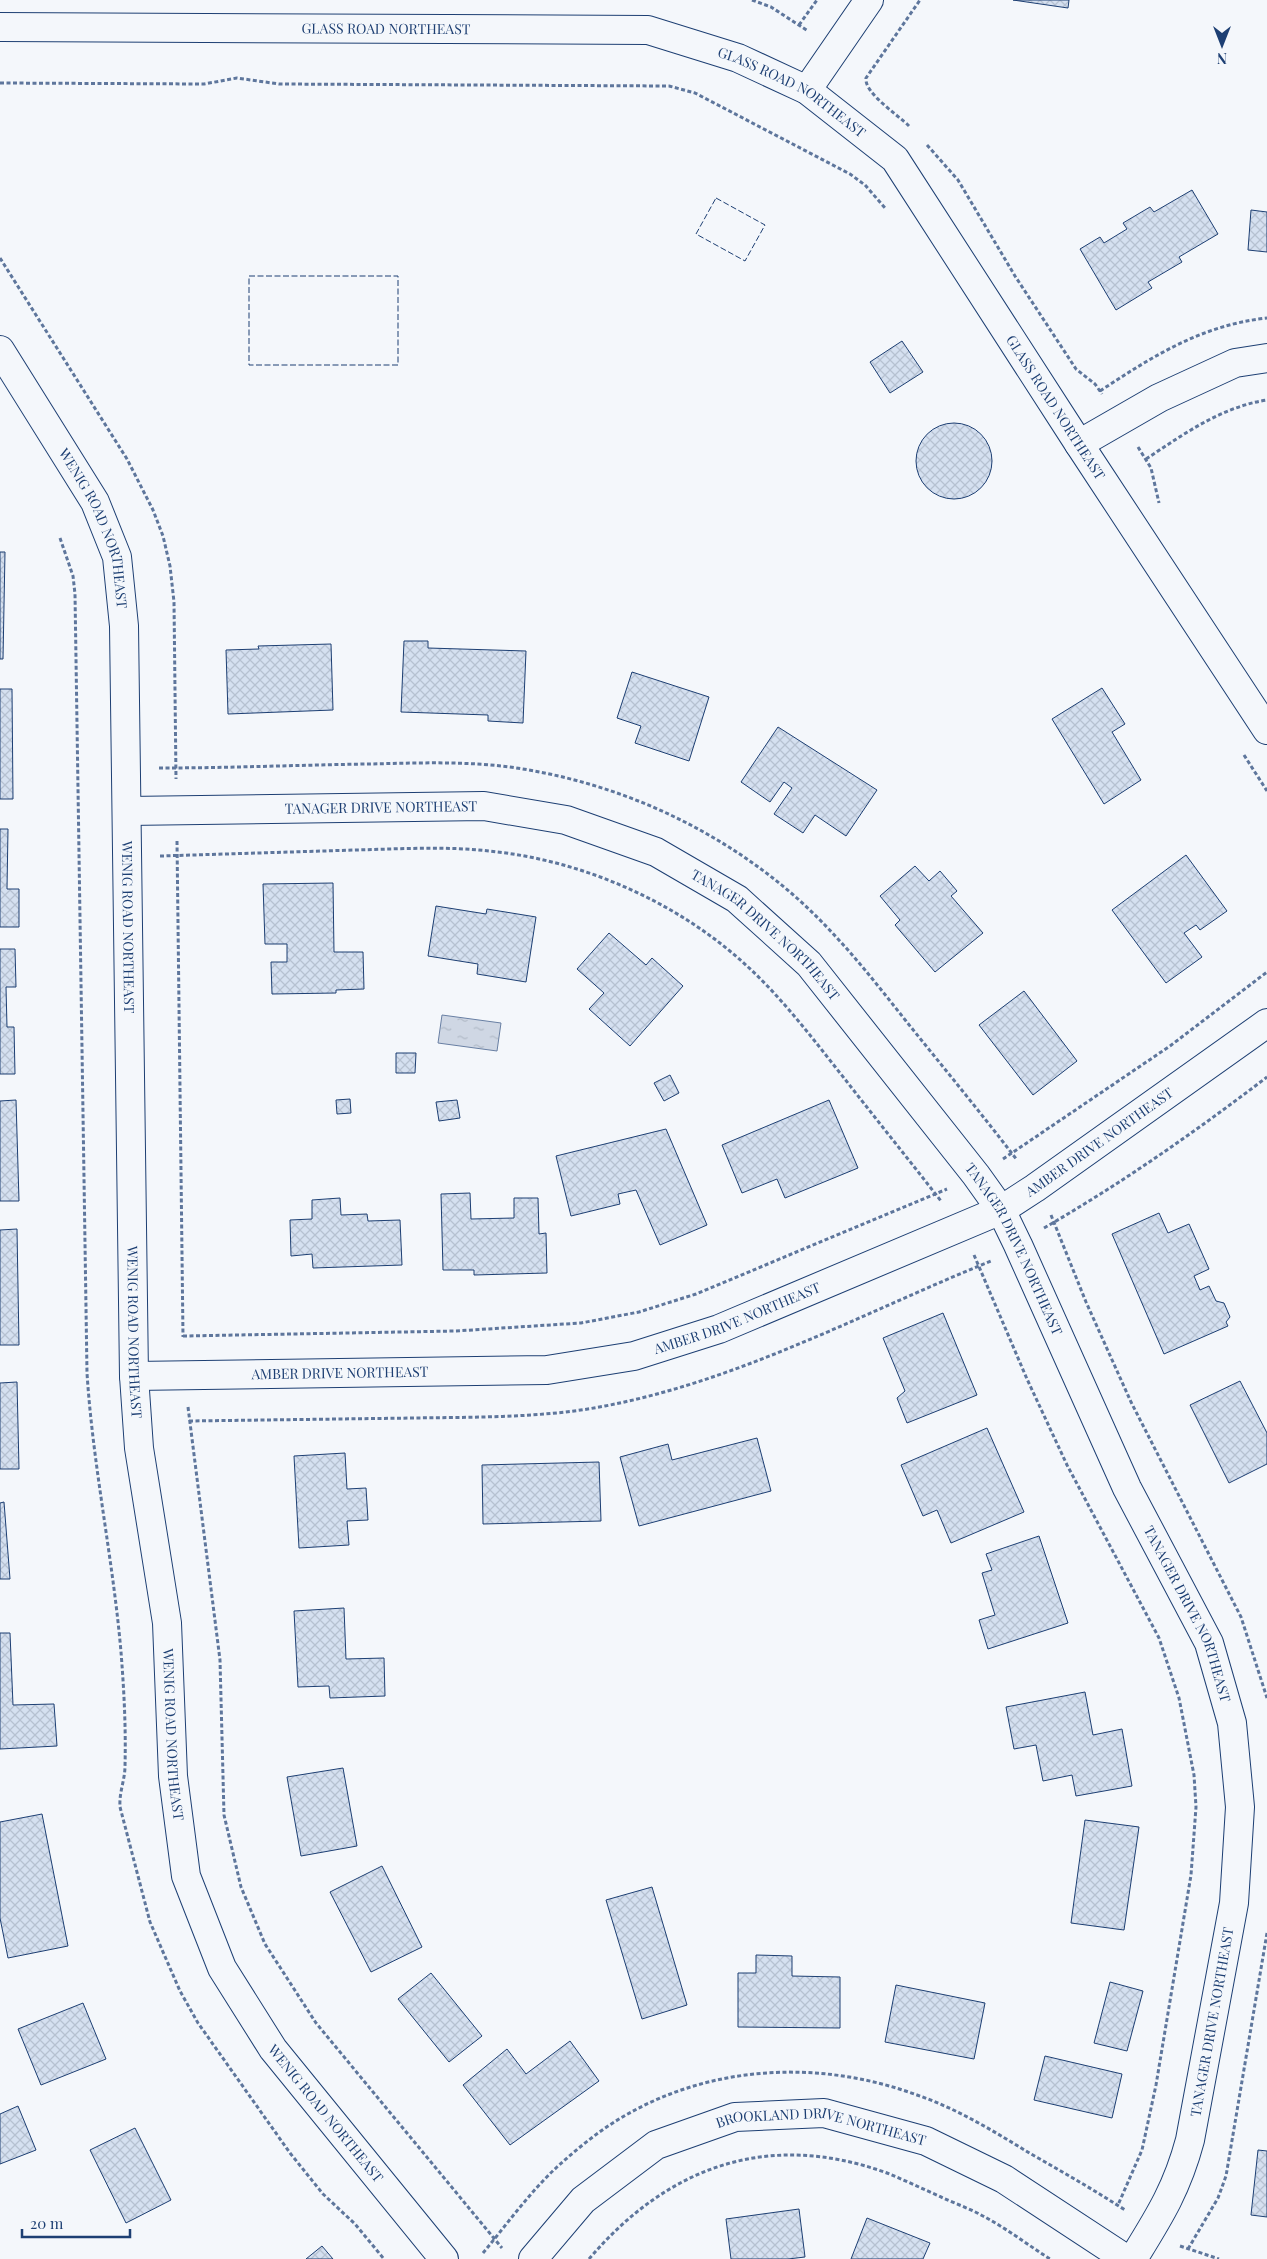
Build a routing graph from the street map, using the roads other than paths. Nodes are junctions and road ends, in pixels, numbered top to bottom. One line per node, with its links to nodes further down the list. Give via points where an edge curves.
1 (869, 0): 3 (street)
2 (0, 27): 3 (street, GLASS ROAD NORTHEAST, via 648,30 738,58)
3 (807, 90): 6 (street, GLASS ROAD NORTHEAST, via 895,159)
4 (0, 350): 8 (street, WENIG ROAD NORTHEAST, via 95,502 118,557 124,626)
5 (1267, 358): 6 (street, via 1235,363 1159,398)
6 (1079, 444): 7 (street, GLASS ROAD NORTHEAST)
7 (1267, 730)
8 (127, 811): 10 (street, TANAGER DRIVE NORTHEAST, via 484,806 566,820 656,852 737,899 810,964); 11 (street, WENIG ROAD NORTHEAST)
9 (1267, 1023): 10 (street, AMBER DRIVE NORTHEAST)
10 (1001, 1210): 11 (street, AMBER DRIVE NORTHEAST, via 719,1329 634,1356 547,1370); 15 (street, TANAGER DRIVE NORTHEAST, via 1127,1488 1209,1643 1232,1722 1240,1807 1234,1903 1190,2140 1181,2172 1168,2202)
11 (134, 1376): 12 (street, WENIG ROAD NORTHEAST, via 139,1448 167,1623 173,1776 186,1876 222,1968 273,2048)
12 (444, 2259)
13 (533, 2259): 14 (street, BROOKLAND DRIVE NORTHEAST, via 583,2200 656,2145 735,2117 824,2113 926,2141 943,2149 1004,2179)
14 (1126, 2259)
15 (1133, 2259)

